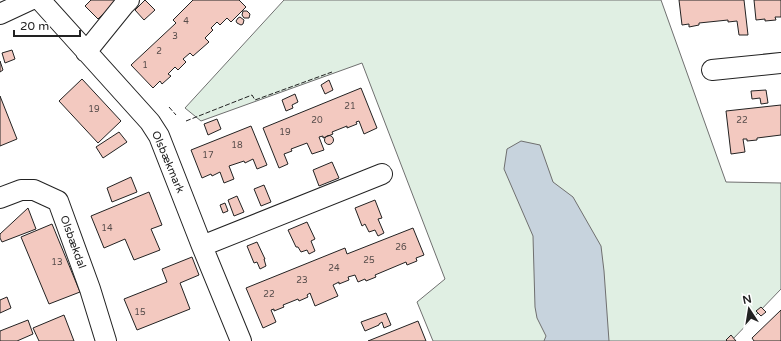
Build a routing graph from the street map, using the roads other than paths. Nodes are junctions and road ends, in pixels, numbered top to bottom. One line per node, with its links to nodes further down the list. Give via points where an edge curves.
1 (30, 0): 4 (street)
2 (40, 0): 5 (street, Olsbækmark)
3 (129, 0): 5 (street)
4 (0, 14)
5 (86, 52): 10 (street, Olsbækmark, via 150,122)
6 (781, 63): 7 (street)
7 (712, 70)
8 (382, 174): 10 (street)
9 (0, 198): 11 (street, Olsbækdal, via 21,190 34,190 58,201)
10 (202, 246): 12 (street, Olsbækmark)
11 (106, 341)
12 (241, 341)

